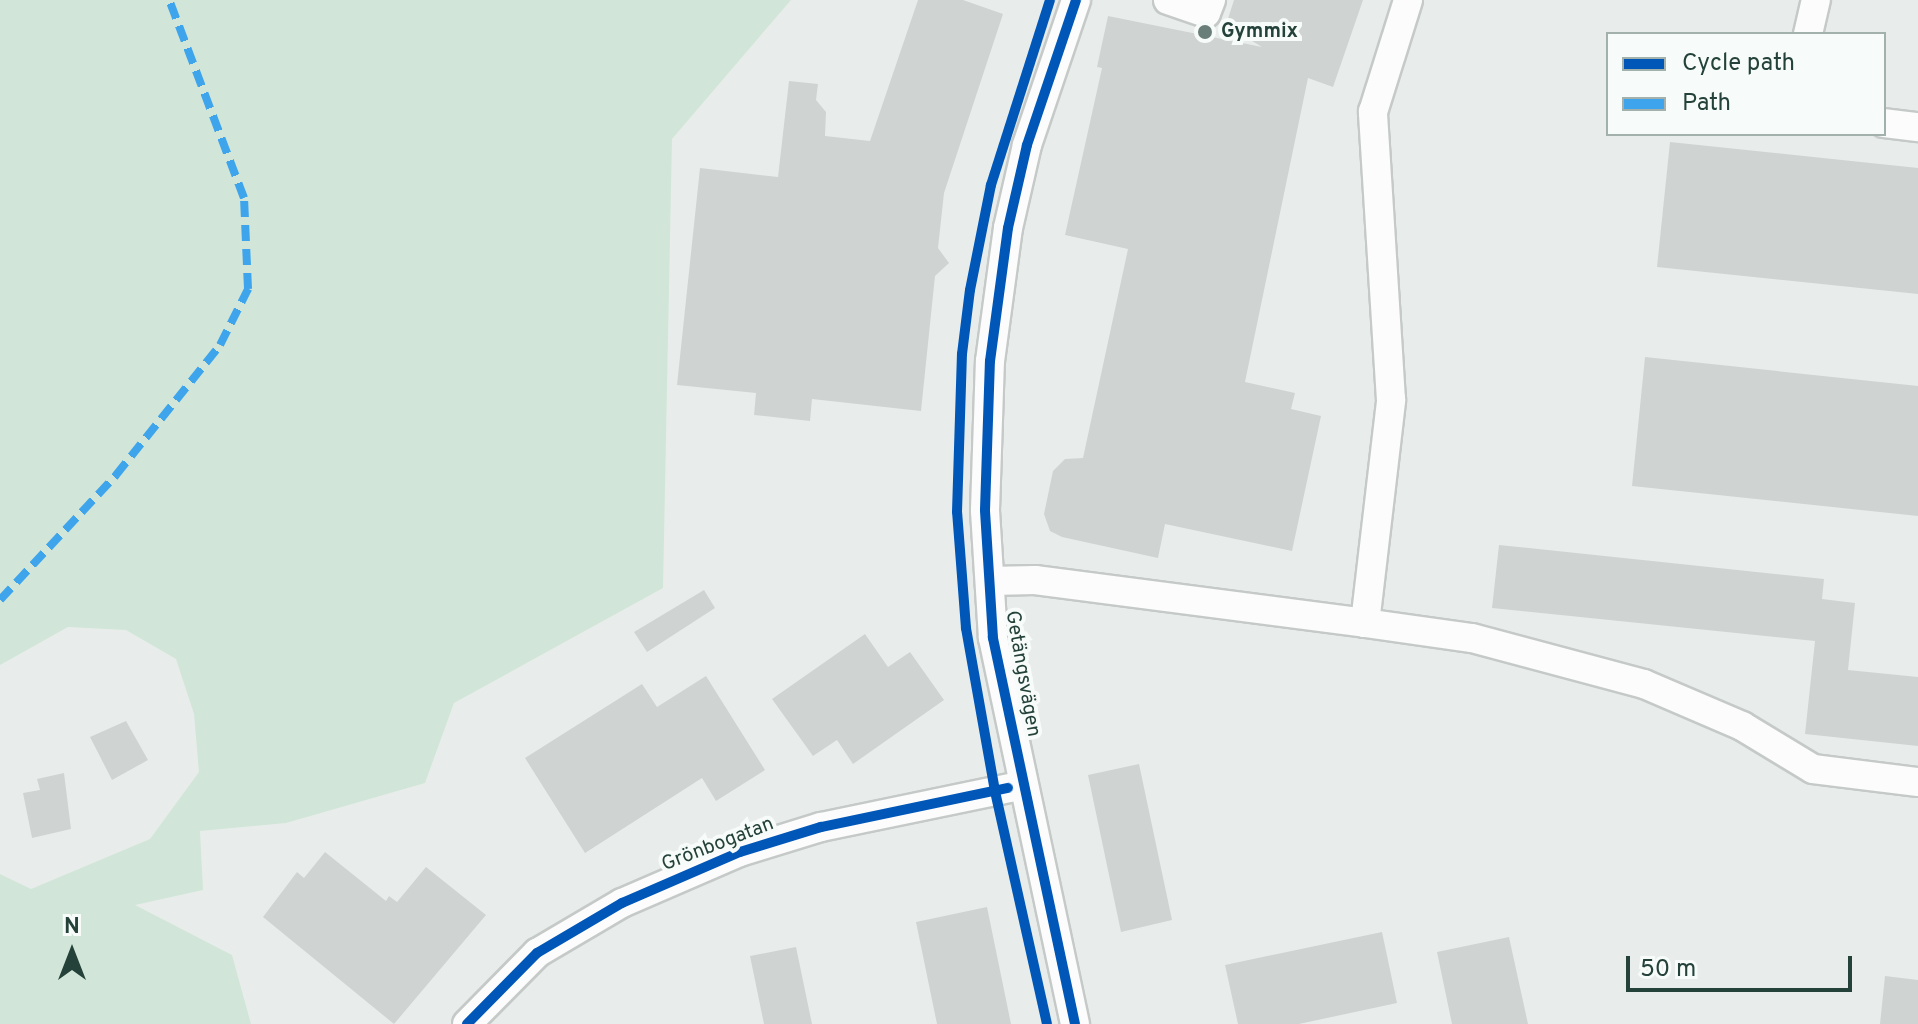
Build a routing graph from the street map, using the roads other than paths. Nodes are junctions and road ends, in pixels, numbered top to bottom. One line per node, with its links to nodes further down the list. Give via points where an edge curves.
1 (1076, 0): 9 (street, Getängsvägen, via 1027,145 1006,243 990,361 985,510)
2 (1168, 0): 3 (street, via 1206,13)
3 (1211, 0)
4 (1408, 0): 10 (street, via 1373,112 1391,400)
5 (1816, 0): 6 (street)
6 (1808, 32)
7 (1886, 123): 8 (street)
8 (1918, 127)
9 (990, 581): 10 (street, via 1035,580); 12 (street, Getängsvägen, via 993,638)
10 (1365, 623): 11 (street, via 1472,638 1644,684 1742,726 1813,769)
11 (1918, 782)
12 (1024, 785): 13 (street, Grönbogatan, via 821,827 740,852 622,903 537,953); 14 (street, Getängsvägen)
13 (467, 1024)
14 (1075, 1024)

